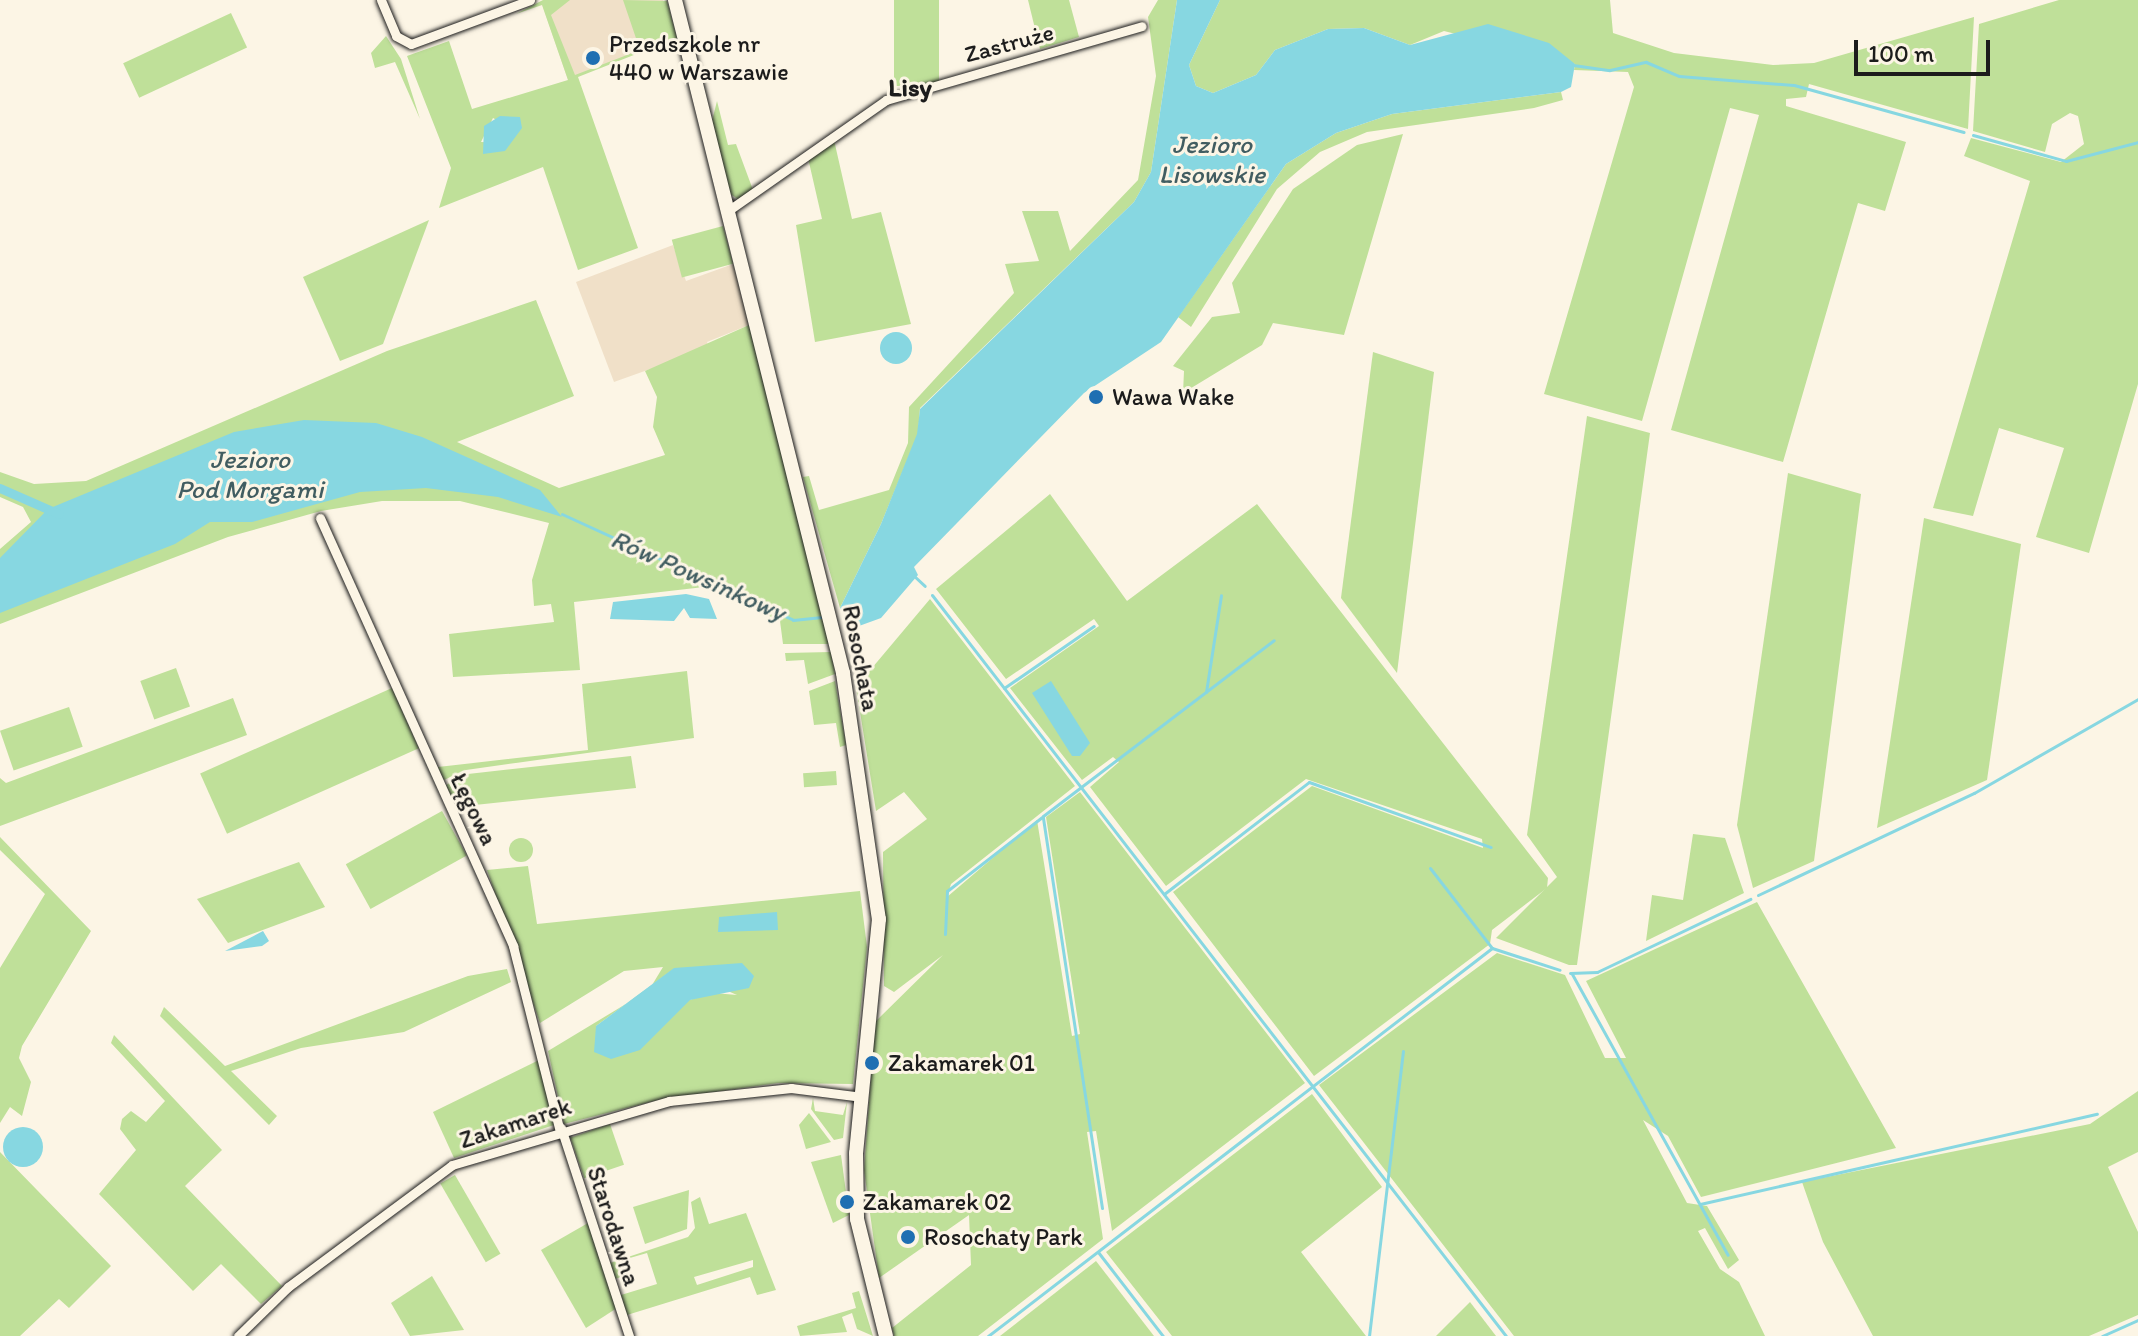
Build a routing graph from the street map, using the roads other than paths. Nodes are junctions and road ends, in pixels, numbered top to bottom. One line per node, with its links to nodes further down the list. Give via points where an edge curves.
1 (381, 0): 2 (street, via 396,36 411,44)
2 (530, 0)
3 (675, 0): 5 (street, Rosochata)
4 (1142, 26): 5 (street, Zastruże, via 886,100)
5 (729, 210): 7 (street, Rosochata, via 834,628 879,919)
6 (320, 518): 8 (street, Łęgowa, via 507,931)
7 (862, 1097): 8 (street, Zakamarek, via 776,1089 669,1101); 11 (street, Rosochata, via 857,1219)
8 (560, 1128): 9 (street, Zakamarek, via 430,1178 288,1287); 10 (street, Starodawna)
9 (238, 1336)
10 (629, 1336)
11 (886, 1336)

